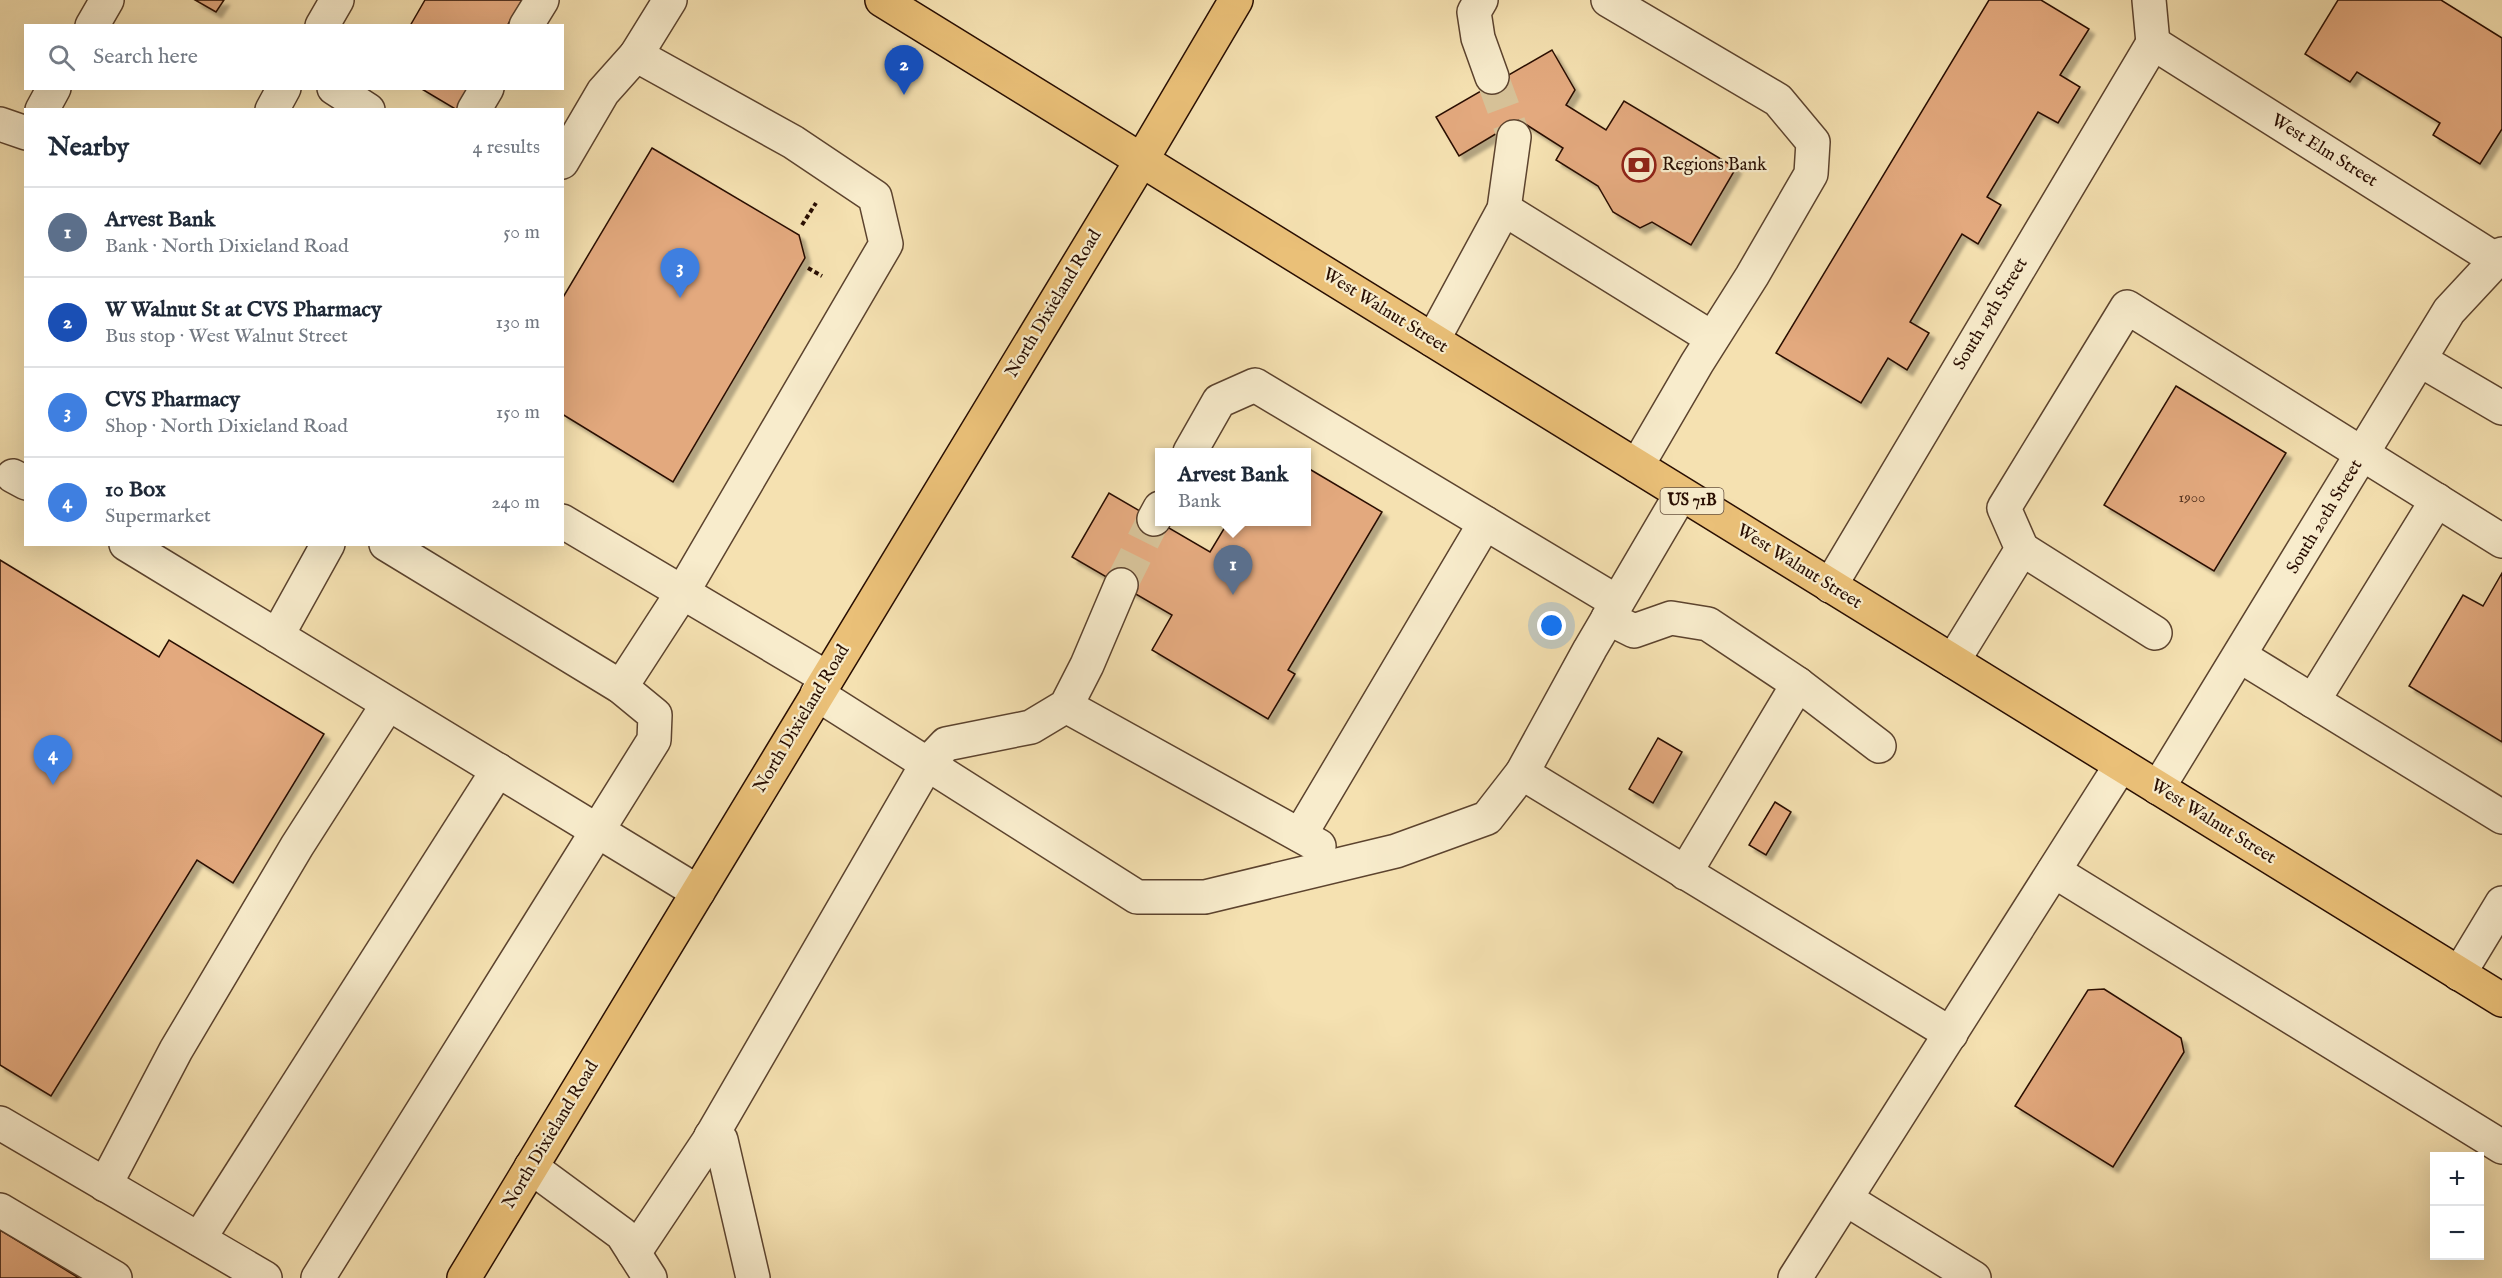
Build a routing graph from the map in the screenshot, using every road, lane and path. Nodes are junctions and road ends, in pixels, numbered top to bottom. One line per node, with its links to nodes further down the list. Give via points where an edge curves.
1 (107, 0): 11 (street)
2 (337, 0): 12 (street)
3 (542, 0): 13 (street)
4 (559, 0): 14 (street)
5 (670, 0): 16 (street)
6 (882, 0): 32 (main road, West Walnut Street / US 71B)
7 (1236, 0): 32 (main road, North Dixieland Road)
8 (1481, 0): 17 (street, via 1474,12)
9 (1608, 0): 37 (street, via 1778,100 1813,142 1812,174)
10 (2149, 0): 15 (street)
11 (93, 24)
12 (323, 24)
13 (527, 24)
14 (547, 24)
15 (2153, 42): 36 (street, West Elm Street); 54 (street, South 19th Street)
16 (636, 55): 31 (street, via 603,92); 55 (street, via 793,142 875,196 886,244)
17 (1492, 78)
18 (53, 90): 23 (street)
19 (283, 90): 24 (street)
20 (337, 90): 25 (street)
21 (486, 90): 26 (street)
22 (511, 90): 27 (street)
23 (43, 108)
24 (273, 108)
25 (365, 108)
26 (475, 108)
27 (502, 108)
28 (0, 124): 29 (street)
29 (24, 132)
30 (1514, 137): 34 (street)
31 (564, 159)
32 (1141, 161): 38 (main road, West Walnut Street / US 71B); 62 (main road, North Dixieland Road)
33 (817, 200): 35 (path)
34 (1504, 209): 37 (street); 38 (street)
35 (802, 225)
36 (2499, 256): 39 (street, South 20th Street, via 2449,311)
37 (1712, 338): 43 (street)
38 (1432, 340): 43 (main road, West Walnut Street / US 71B)
39 (2420, 360): 40 (street); 42 (street, South 20th Street)
40 (2502, 408)
41 (1193, 448): 47 (street, via 1219,401 1255,385)
42 (2363, 455): 45 (street); 52 (street, via 2127,307 2004,508); 59 (street, South 20th Street)
43 (1637, 466): 44 (main road, West Walnut Street / US 71B)
44 (1681, 494): 54 (main road, West Walnut Street / US 71B); 56 (street)
45 (2437, 500): 48 (street); 64 (street)
46 (564, 522): 55 (street)
47 (1485, 523): 56 (street); 75 (street)
48 (2502, 541)
49 (129, 546): 58 (street)
50 (327, 546): 58 (street)
51 (389, 546): 63 (street)
52 (2022, 549): 57 (street); 60 (street)
53 (1121, 585): 66 (street)
54 (1830, 586): 60 (main road, West Walnut Street / US 71B)
55 (682, 593): 62 (street); 63 (street)
56 (1613, 610): 61 (street, via 1634,631 1671,618 1708,624); 71 (street)
57 (2155, 633)
58 (277, 636): 65 (street)
59 (2240, 656): 64 (street); 72 (street, South 20th Street)
60 (1953, 662): 69 (main road, West Walnut Street / US 71B)
61 (1798, 684): 67 (street); 78 (street)
62 (822, 686): 68 (street); 79 (main road, North Dixieland Road)
63 (621, 687): 74 (street, via 655,715 654,740)
64 (2313, 701): 73 (street)
65 (388, 704): 70 (street); 88 (street, via 297,846 176,1050)
66 (1066, 706): 68 (street, via 1030,727 946,744); 75 (street)
67 (1879, 746)
68 (927, 764): 76 (street, via 1137,897 1205,897); 85 (street)
69 (2121, 765): 72 (main road, West Walnut Street / US 71B); 77 (street)
70 (498, 770): 74 (street); 91 (street)
71 (1522, 773): 76 (street, via 1487,818 1396,851); 78 (street)
72 (2158, 788): 81 (main road, West Walnut Street / US 71B)
73 (2502, 817)
74 (597, 830): 79 (street); 95 (street)
75 (1300, 835): 76 (street)
76 (1350, 862)
77 (2054, 871): 83 (street); 86 (street)
78 (1685, 873): 83 (street)
79 (698, 891): 87 (main road, North Dixieland Road)
80 (2502, 903): 81 (street)
81 (2459, 974): 82 (main road, West Walnut Street / US 71B)
82 (2502, 1000)
83 (1951, 1034): 89 (street)
84 (0, 1123): 88 (street)
85 (711, 1136): 92 (street); 97 (street, via 720,1140)
86 (2502, 1147)
87 (531, 1167): 92 (street, via 622,1234); 96 (main road, North Dixieland Road)
88 (105, 1185): 91 (street)
89 (1846, 1199): 98 (street); 99 (street)
90 (0, 1210): 93 (street)
91 (199, 1239): 94 (street)
92 (642, 1266)
93 (115, 1278)
94 (265, 1278)
95 (318, 1278)
96 (464, 1278)
97 (753, 1278)
98 (1795, 1278)
99 (1974, 1278)

